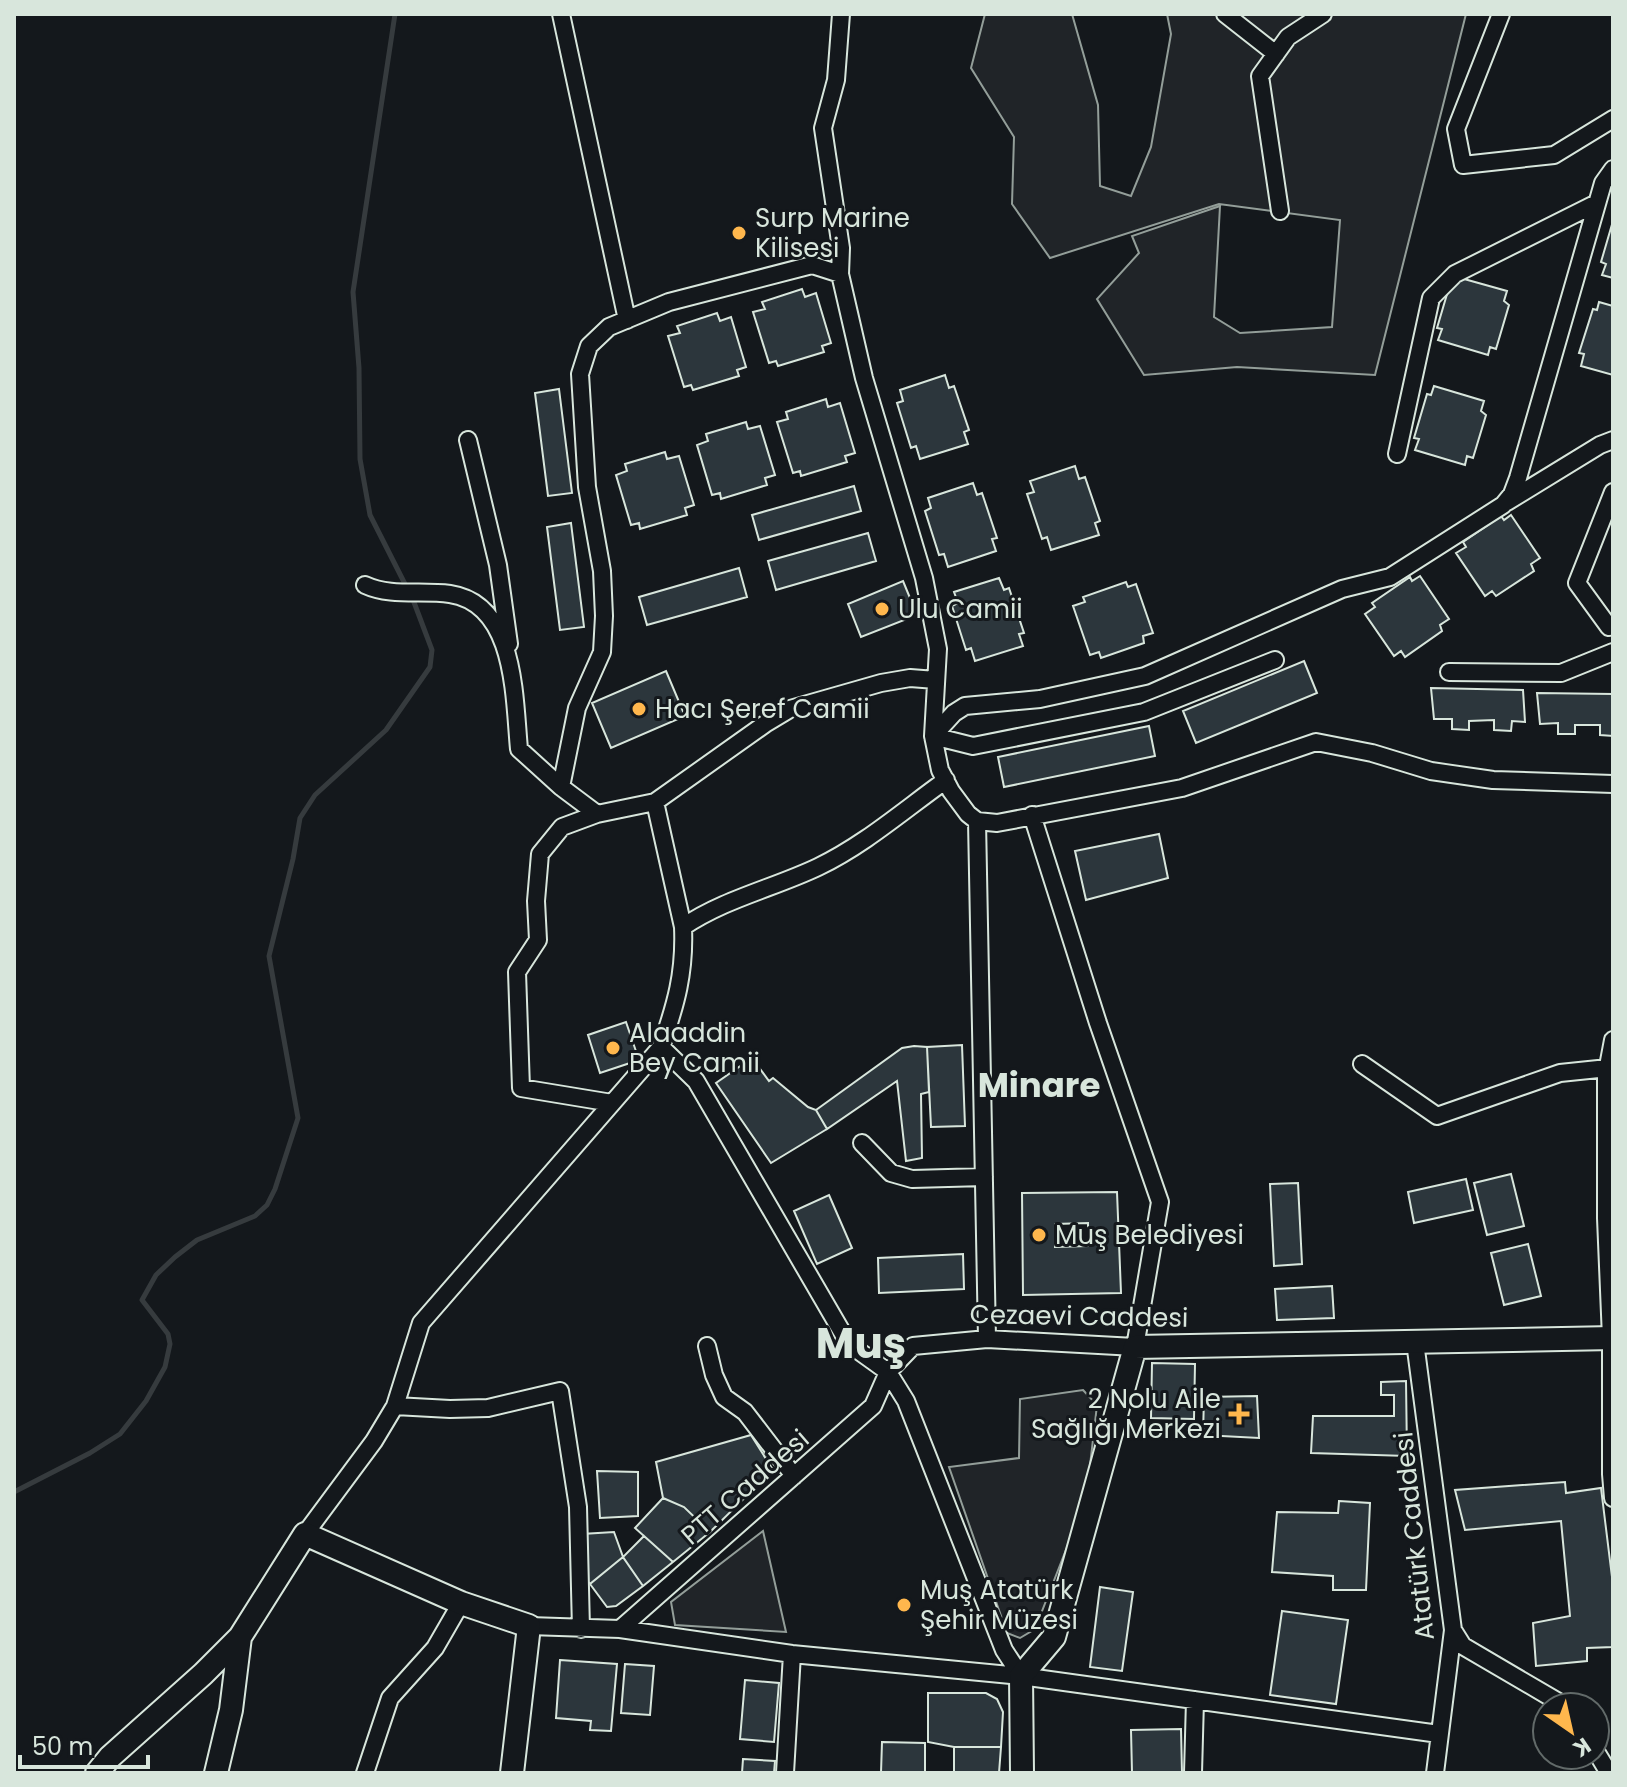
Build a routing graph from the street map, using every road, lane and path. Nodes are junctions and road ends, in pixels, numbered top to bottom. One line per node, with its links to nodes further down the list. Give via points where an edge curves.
1 (561, 14): 12 (street)
2 (841, 14): 11 (street, via 836,80 823,128 841,248)
3 (1225, 14): 6 (street)
4 (1323, 14): 6 (street, via 1288,37)
5 (1501, 14): 7 (street, via 1456,129 1463,165 1554,155)
6 (1276, 54): 10 (street, via 1260,76)
7 (1613, 119)
8 (1613, 169): 9 (street)
9 (1597, 203): 15 (street, via 1455,274 1431,298); 17 (street, via 1518,478)
10 (1280, 211)
11 (840, 274): 12 (street, via 812,265 669,302); 24 (street, via 864,378 924,578 938,649)
12 (627, 320): 28 (street, via 609,327 589,346 580,374 587,487 604,616 602,652 577,708)
13 (468, 440): 23 (street, via 498,565)
14 (1613, 440): 17 (street)
15 (1397, 454)
16 (1613, 492): 19 (street, via 1577,583)
17 (1503, 505): 25 (street, via 1390,577 1342,589 1145,676 1040,699 965,706)
18 (371, 588): 23 (street, via 449,594 481,605 501,637)
19 (1612, 630)
20 (1613, 652): 22 (street, via 1561,673)
21 (1275, 660): 25 (street, via 1144,712 973,746)
22 (1449, 672)
23 (511, 673): 28 (street, via 519,749)
24 (936, 680): 25 (street); 29 (street, via 881,683 790,709)
25 (933, 736): 26 (street)
26 (946, 780): 32 (street); 33 (street, via 843,854)
27 (1613, 784): 31 (street, via 1493,780 1431,771 1316,742 1182,788)
28 (561, 787): 30 (street)
29 (655, 802): 30 (street); 33 (street)
30 (597, 814): 38 (street, via 562,827 540,854 538,940 517,972 521,1088)
31 (1032, 815): 32 (street, via 997,823); 45 (street, via 1160,1202)
32 (977, 821): 40 (street)
33 (683, 927): 35 (street, via 683,975)
34 (1613, 1040): 37 (street)
35 (661, 1047): 38 (street); 46 (street, via 696,1081 849,1344)
36 (1362, 1064): 37 (street, via 1437,1116 1560,1073)
37 (1608, 1068): 41 (street, via 1606,1218)
38 (612, 1103): 47 (street, via 421,1323)
39 (862, 1143): 40 (street, via 891,1173 912,1179)
40 (984, 1177): 42 (street)
41 (1612, 1338): 43 (street, Cezaevi Caddesi); 49 (street)
42 (987, 1339): 45 (street, Cezaevi Caddesi); 46 (street, Cezaevi Caddesi, via 913,1346)
43 (1415, 1342): 45 (street, Cezaevi Caddesi); 55 (street, Atatürk Caddesi)
44 (707, 1346): 48 (street, via 724,1397 745,1412)
45 (1135, 1347): 58 (street, via 1054,1637)
46 (888, 1372): 48 (street, PTT Caddesi, via 873,1406); 58 (street, via 906,1401 1004,1650)
47 (395, 1406): 50 (street); 53 (street, via 488,1408 560,1391 578,1507)
48 (794, 1476): 54 (street, PTT Caddesi)
49 (1613, 1498)
50 (305, 1534): 51 (street); 56 (street)
51 (461, 1603): 52 (street); 64 (street, via 435,1648 390,1698)
52 (529, 1626): 53 (street); 65 (street)
53 (581, 1629): 54 (street)
54 (620, 1629): 57 (street)
55 (1453, 1630): 59 (street, via 1463,1646); 61 (street, Atatürk Caddesi)
56 (240, 1637): 62 (street); 63 (street)
57 (792, 1654): 58 (street); 66 (street)
58 (1021, 1676): 60 (street); 67 (street)
59 (1540, 1691)
60 (1195, 1700): 61 (street); 68 (street)
61 (1439, 1734): 69 (street, Atatürk Caddesi)
62 (97, 1773)
63 (216, 1773)
64 (365, 1773)
65 (512, 1773)
66 (785, 1773)
67 (1022, 1773)
68 (1193, 1773)
69 (1435, 1773)

